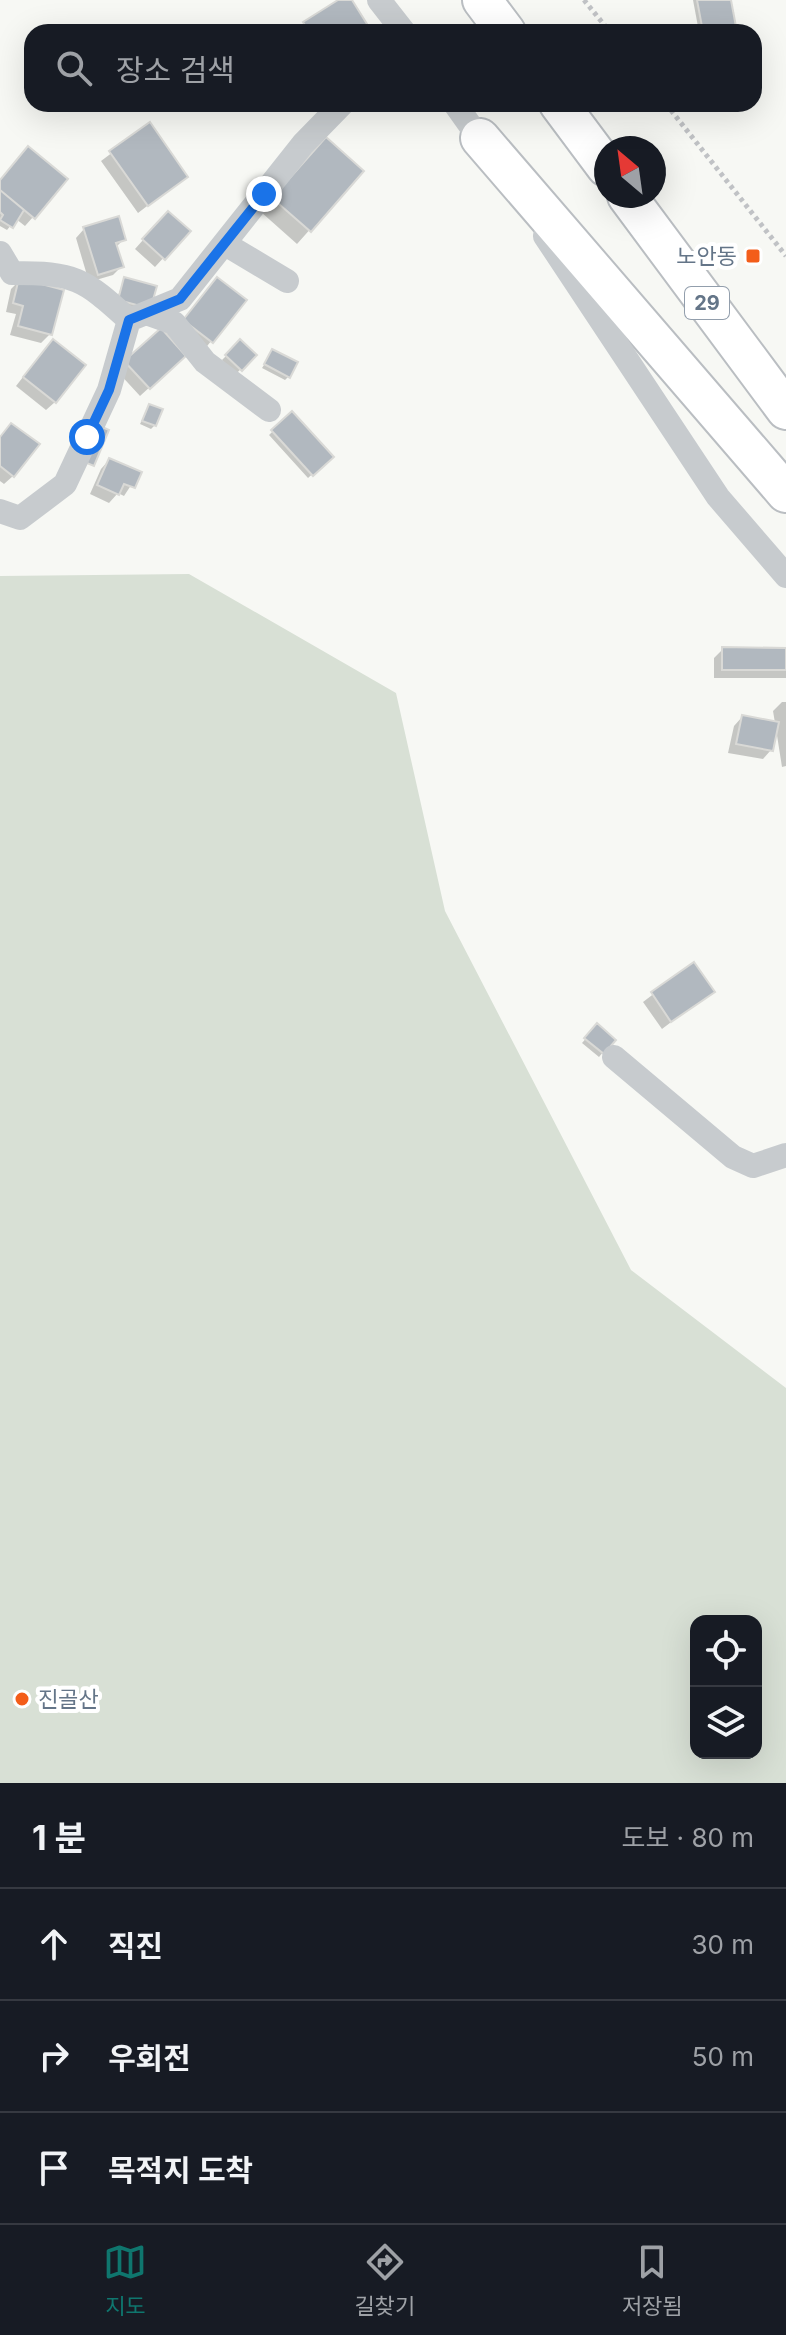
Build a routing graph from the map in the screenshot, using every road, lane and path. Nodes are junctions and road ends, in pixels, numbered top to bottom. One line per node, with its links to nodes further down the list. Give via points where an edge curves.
1 (379, 0): 4 (street)
2 (482, 0): 5 (main road)
3 (584, 0): 6 (path)
4 (398, 24)
5 (500, 24)
6 (604, 24)
7 (334, 112): 14 (street)
8 (461, 112): 11 (street)
9 (565, 112): 12 (main road)
10 (672, 112): 16 (path)
11 (480, 138): 21 (main road); 23 (street, via 718,497)
12 (594, 151)
13 (636, 208): 20 (main road, 29)
14 (225, 244): 17 (street); 18 (street, via 180,299)
15 (0, 253): 18 (street, via 12,273 50,273 89,284)
16 (786, 256)
17 (287, 281)
18 (137, 316): 19 (street, via 174,323 205,362); 22 (street, via 65,484 20,518)
19 (269, 410)
20 (786, 410)
21 (786, 493)
22 (0, 511)
23 (786, 576)
24 (614, 1057): 25 (street, via 733,1157 753,1166)
25 (786, 1155)

